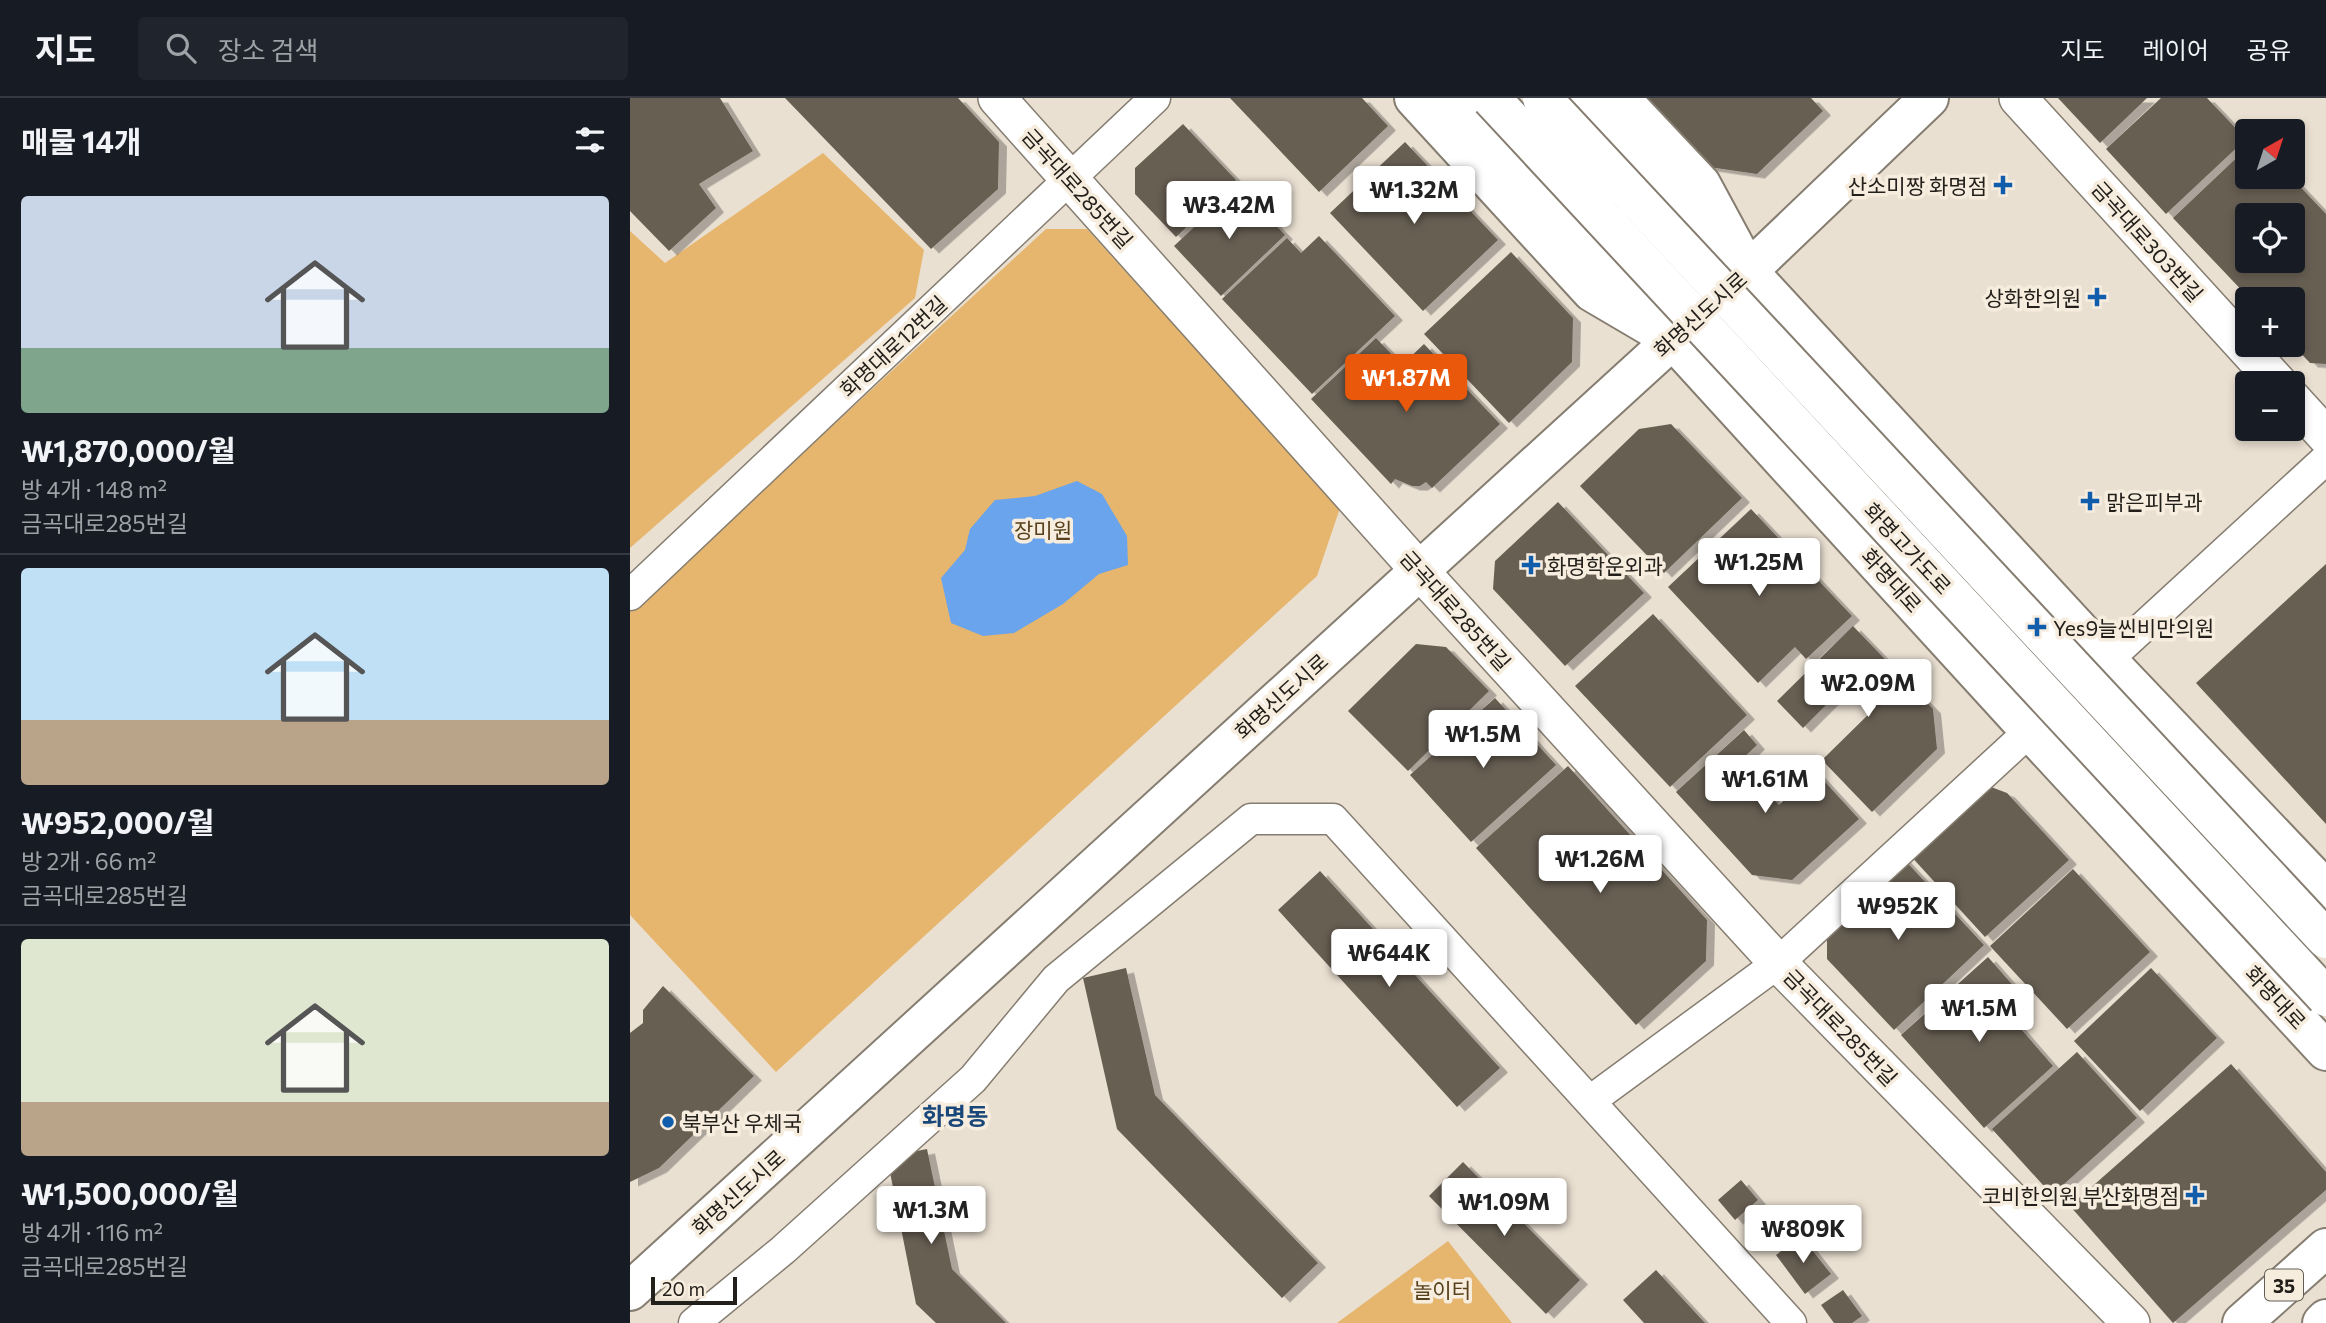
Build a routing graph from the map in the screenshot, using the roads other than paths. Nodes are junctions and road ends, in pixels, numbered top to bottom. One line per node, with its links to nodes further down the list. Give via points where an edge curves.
1 (997, 98): 11 (street, 금곡대로285번길)
2 (1155, 98): 11 (street, 화명대로12번길)
3 (1415, 98): 13 (main road, 화명대로, via 1592,292)
4 (1452, 98): 13 (main road)
5 (1491, 98): 25 (main road, 화명고가도로, bridge)
6 (1542, 98): 23 (main road, 화명고가도로, bridge)
7 (1586, 98): 12 (main road)
8 (1620, 98): 12 (main road, via 1701,184)
9 (1929, 98): 12 (main road, 화명신도시로)
10 (2018, 98): 14 (street, 금곡대로303번길)
11 (1070, 179): 18 (street, 금곡대로285번길); 19 (street, 화명대로12번길)
12 (1748, 271): 13 (main road, 화명신도시로); 20 (main road)
13 (1672, 339): 18 (main road, 화명신도시로); 21 (main road, 화명대로)
14 (2267, 371)
15 (2305, 413): 16 (street)
16 (2326, 436)
17 (2326, 458): 20 (street)
18 (1419, 570): 24 (street, 금곡대로285번길); 29 (main road, 화명신도시로)
19 (633, 586)
20 (2107, 660): 21 (street); 22 (main road)
21 (2030, 731): 24 (street); 26 (main road, 화명대로)
22 (2326, 890)
23 (2326, 939)
24 (1778, 963): 27 (street); 33 (street, 금곡대로285번길)
25 (2326, 998)
26 (2326, 1051)
27 (1590, 1101): 31 (street, via 1333,819 1251,819 1056,979 973,1079 783,1250); 32 (street)
28 (2326, 1248): 34 (main road, 35)
29 (630, 1291)
30 (2326, 1319): 35 (main road, 35)
31 (694, 1323)
32 (1791, 1323)
33 (2131, 1323)
34 (2242, 1323)
35 (2322, 1323)

